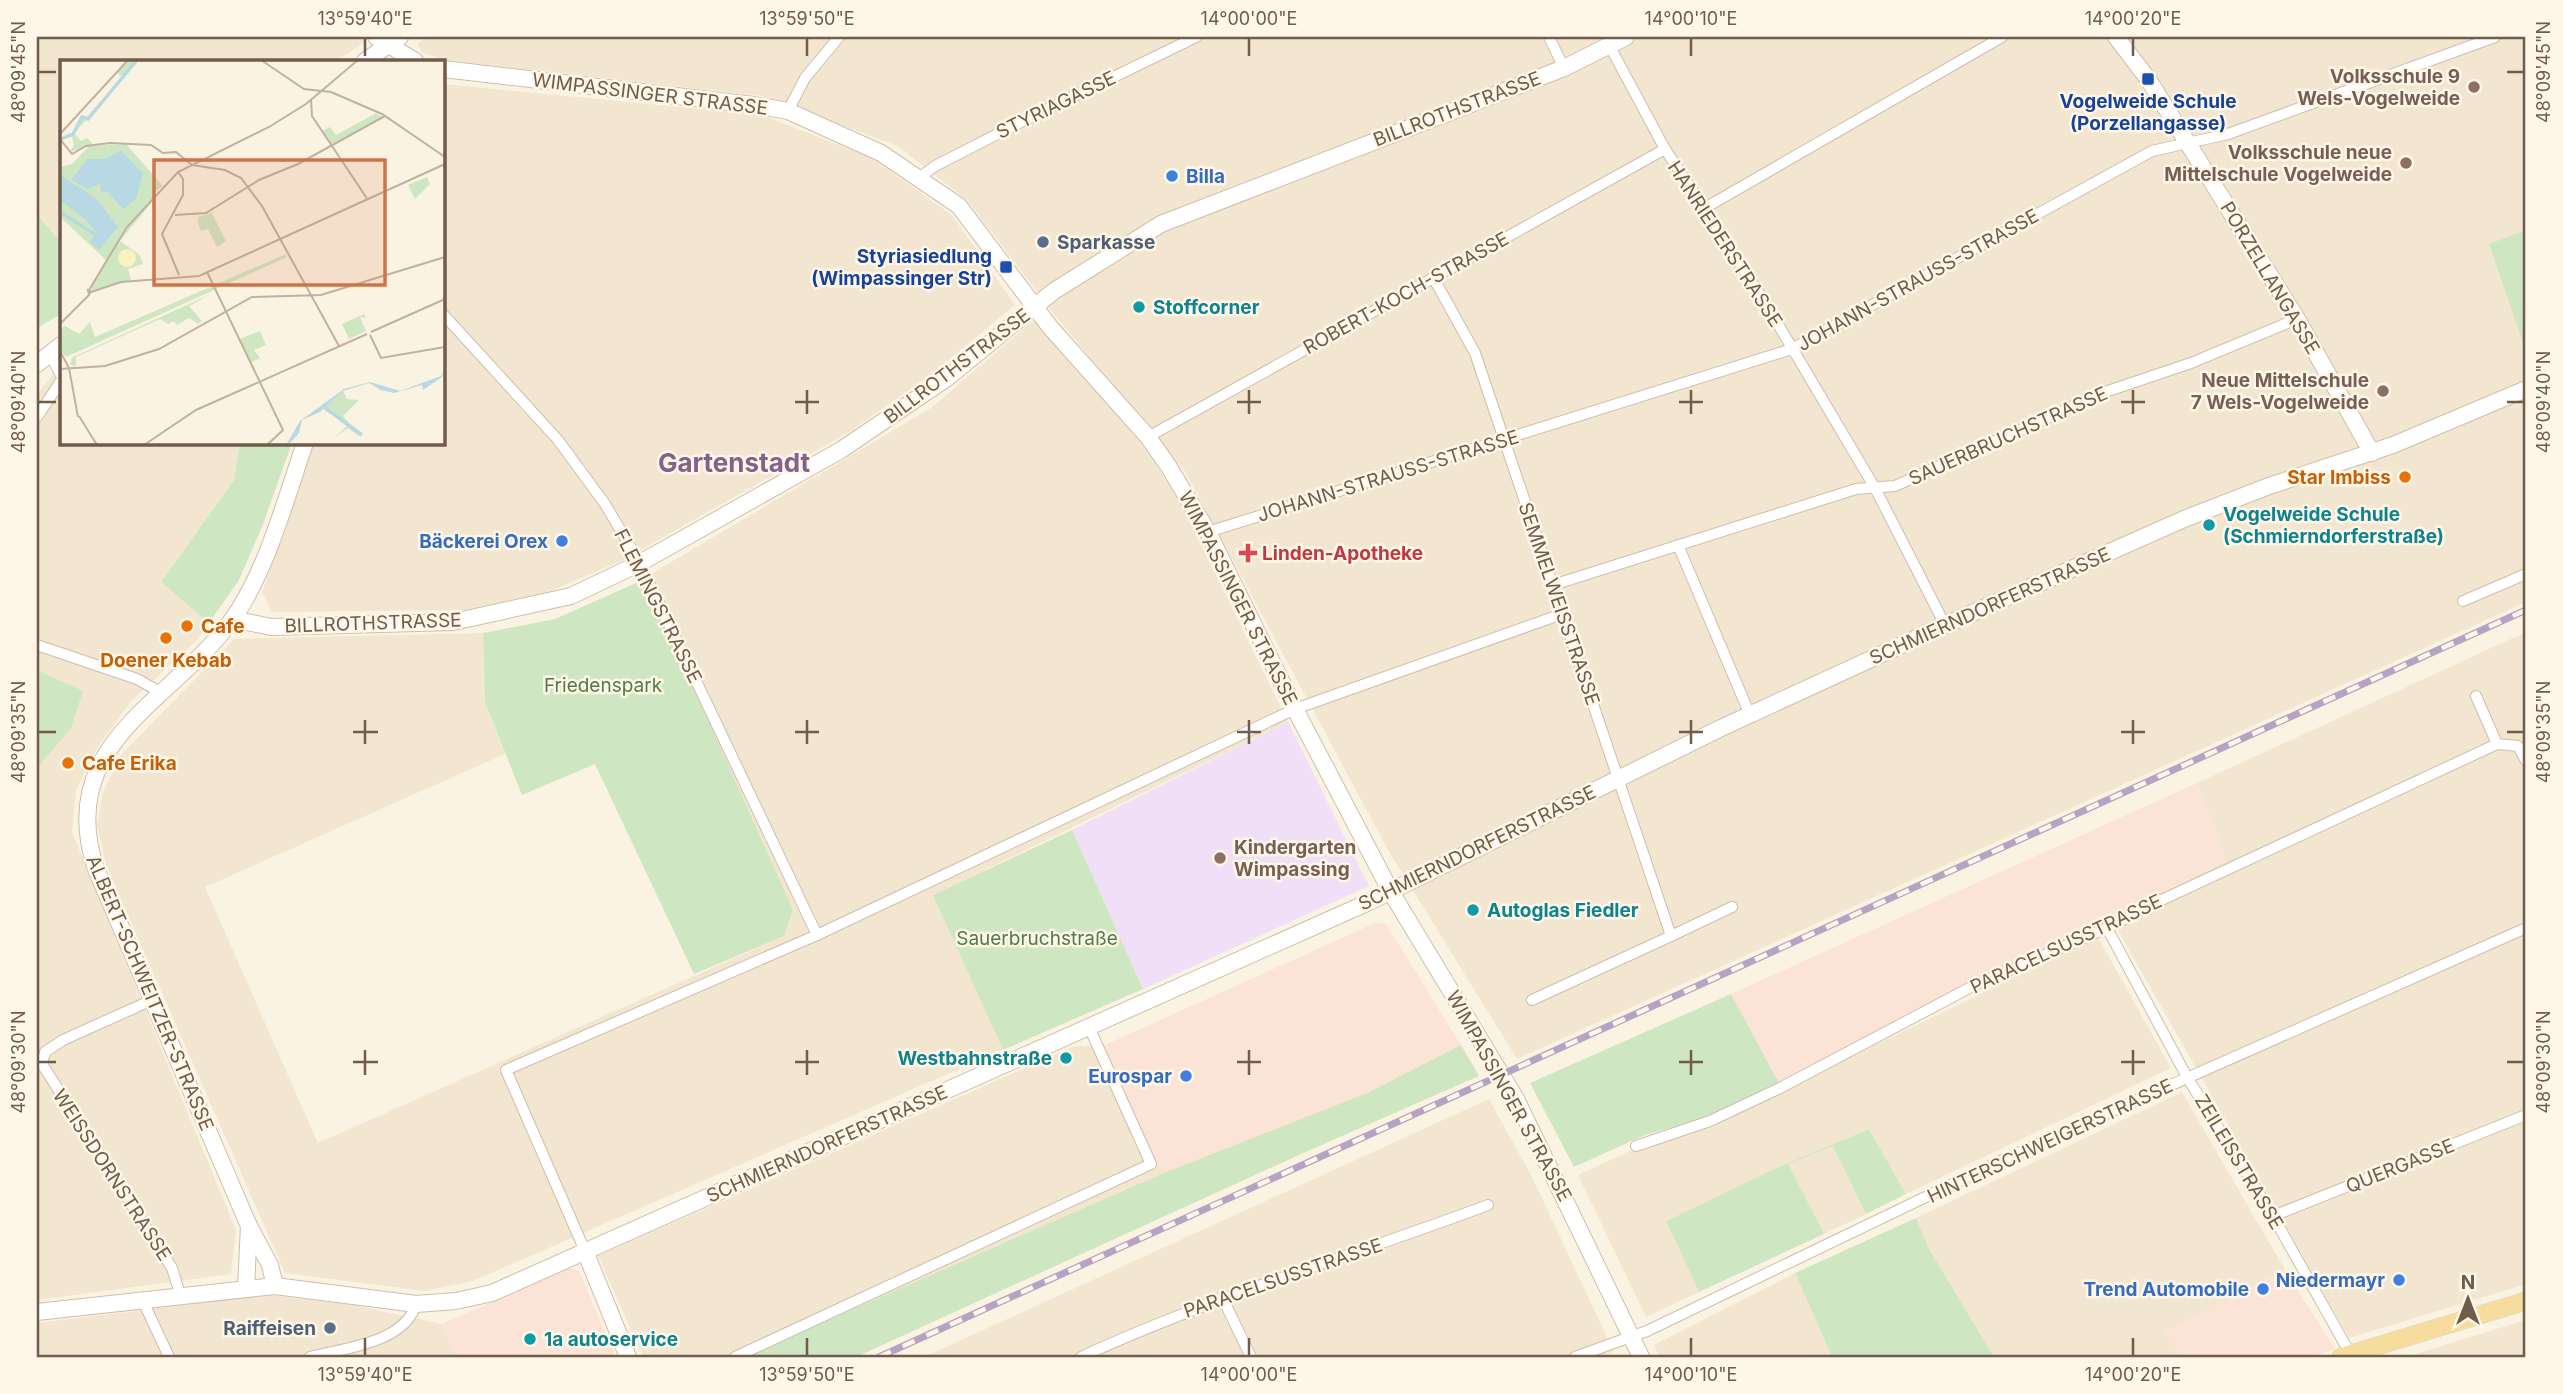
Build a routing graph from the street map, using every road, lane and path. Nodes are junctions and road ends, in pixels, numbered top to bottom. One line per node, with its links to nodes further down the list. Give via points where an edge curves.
1 (839, 37): 14 (street, via 805,78)
2 (1196, 37): 17 (street, STYRIAGASSE, via 1015,125)
3 (1549, 37): 12 (street)
4 (1626, 37): 9 (street, BILLROTHSTRASSE)
5 (2002, 37): 18 (street)
6 (2116, 37): 15 (street, PORZELLANGASSE)
7 (2495, 37): 15 (street, JOHANN-STRAUSS-STRASSE, via 2228,134)
8 (388, 39): 10 (street); 11 (street)
9 (1609, 45): 12 (street, BILLROTHSTRASSE); 16 (street, HANRIEDERSTRASSE)
10 (366, 60)
11 (414, 60)
12 (1564, 68): 20 (street, BILLROTHSTRASSE, via 1191,210 1132,241)
13 (444, 69): 14 (street, WIMPASSINGER STRASSE)
14 (788, 111): 17 (street, WIMPASSINGER STRASSE, via 881,153)
15 (2187, 142): 22 (street, PORZELLANGASSE); 23 (street, JOHANN-STRAUSS-STRASSE, via 2152,151)
16 (1665, 149): 18 (street, HANRIEDERSTRASSE); 19 (street, ROBERT-KOCH-STRASSE)
17 (919, 178): 20 (street, WIMPASSINGER STRASSE, via 959,206)
18 (1703, 209): 23 (street, HANRIEDERSTRASSE)
19 (1433, 277): 29 (street, ROBERT-KOCH-STRASSE); 30 (street, SEMMELWEISSTRASSE, via 1475,353)
20 (1035, 306): 29 (street, WIMPASSINGER STRASSE); 36 (street, BILLROTHSTRASSE, via 913,403 841,450)
21 (444, 315): 36 (street, FLEMINGSTRASSE, via 558,440 605,504)
22 (2297, 319): 32 (street, PORZELLANGASSE); 33 (street, SAUERBRUCHSTRASSE, via 2105,392 1895,486)
23 (1792, 349): 30 (street, JOHANN-STRAUSS-STRASSE); 33 (street, HANRIEDERSTRASSE)
24 (49, 354): 25 (street)
25 (60, 372)
26 (60, 382): 28 (street)
27 (2526, 388): 32 (street, SCHMIERNDORFERSTRASSE)
28 (37, 417)
29 (1148, 437): 34 (street, WIMPASSINGER STRASSE)
30 (1503, 440): 34 (street, JOHANN-STRAUSS-STRASSE); 38 (street, SEMMELWEISSTRASSE)
31 (305, 444): 41 (street, ALBERT-SCHWEITZER-STRASSE, via 258,570)
32 (2372, 453): 42 (street, SCHMIERNDORFERSTRASSE, via 2184,519)
33 (1875, 488): 35 (street, SAUERBRUCHSTRASSE, via 1844,492); 42 (street, HANRIEDERSTRASSE)
34 (1208, 532): 46 (street, WIMPASSINGER STRASSE)
35 (1678, 545): 38 (street, SAUERBRUCHSTRASSE); 47 (street)
36 (640, 563): 41 (street, BILLROTHSTRASSE, via 570,596 464,621 271,627); 56 (street, FLEMINGSTRASSE)
37 (2526, 574): 39 (street)
38 (1553, 585): 40 (street, SEMMELWEISSTRASSE)
39 (2463, 601)
40 (1562, 614): 46 (street); 51 (street, SEMMELWEISSTRASSE)
41 (233, 619): 44 (street, ALBERT-SCHWEITZER-STRASSE)
42 (1945, 625): 47 (street, SCHMIERNDORFERSTRASSE)
43 (37, 645): 44 (street, via 137,679)
44 (160, 692): 58 (street, ALBERT-SCHWEITZER-STRASSE, via 108,748 96,774 87,822 96,869)
45 (2476, 696): 49 (street)
46 (1295, 709): 52 (street, WIMPASSINGER STRASSE); 56 (street)
47 (1750, 715): 51 (street, SCHMIERNDORFERSTRASSE)
48 (2522, 743): 49 (street); 50 (street)
49 (2497, 744): 54 (street, PARACELSUSSTRASSE)
50 (2526, 761)
51 (1618, 779): 52 (street, SCHMIERNDORFERSTRASSE); 57 (street, SEMMELWEISSTRASSE)
52 (1391, 892): 60 (street, SCHMIERNDORFERSTRASSE); 76 (street, WIMPASSINGER STRASSE, via 1516,1099)
53 (1732, 907): 57 (street)
54 (2107, 928): 61 (street, ZEILEISSTRASSE); 63 (street, PARACELSUSSTRASSE, via 1975,985 1710,1121)
55 (2526, 928): 61 (street, HINTERSCHWEIGERSTRASSE)
56 (817, 935): 67 (street, via 506,1070)
57 (1671, 936): 59 (street)
58 (152, 1000): 66 (street, ALBERT-SCHWEITZER-STRASSE); 70 (street, WEISSDORNSTRASSE, via 63,1040 45,1052 42,1064 172,1268)
59 (1532, 1000)
60 (1089, 1027): 67 (street, SCHMIERNDORFERSTRASSE); 81 (street, via 1151,1164)
61 (2188, 1077): 65 (street, ZEILEISSTRASSE); 76 (street, HINTERSCHWEIGERSTRASSE)
62 (2526, 1115): 65 (street, QUERGASSE)
63 (1636, 1146)
64 (1488, 1205): 71 (street, PARACELSUSSTRASSE, via 1363,1252)
65 (2273, 1216): 77 (street, ZEILEISSTRASSE)
66 (249, 1226): 68 (street, ALBERT-SCHWEITZER-STRASSE, via 270,1265); 69 (street, ALBERT-SCHWEITZER-STRASSE)
67 (584, 1251): 74 (street, SCHMIERNDORFERSTRASSE, via 492,1293); 80 (street)
68 (275, 1286): 69 (street, SCHMIERNDORFERSTRASSE); 74 (street, SCHMIERNDORFERSTRASSE)
69 (246, 1288): 70 (street, SCHMIERNDORFERSTRASSE)
70 (180, 1294): 72 (street, SCHMIERNDORFERSTRASSE)
71 (1222, 1297): 82 (street, PARACELSUSSTRASSE); 83 (street)
72 (142, 1299): 75 (street, SCHMIERNDORFERSTRASSE); 78 (street)
73 (2526, 1301): 77 (main road)
74 (416, 1304): 79 (street, via 402,1327 374,1340)
75 (37, 1311)
76 (1633, 1336): 84 (street, HINTERSCHWEIGERSTRASSE); 85 (street, WIMPASSINGER STRASSE)
77 (2348, 1356)
78 (169, 1357)
79 (310, 1357)
80 (628, 1357)
81 (735, 1357)
82 (1081, 1357)
83 (1251, 1357)
84 (1575, 1357)
85 (1641, 1357)

